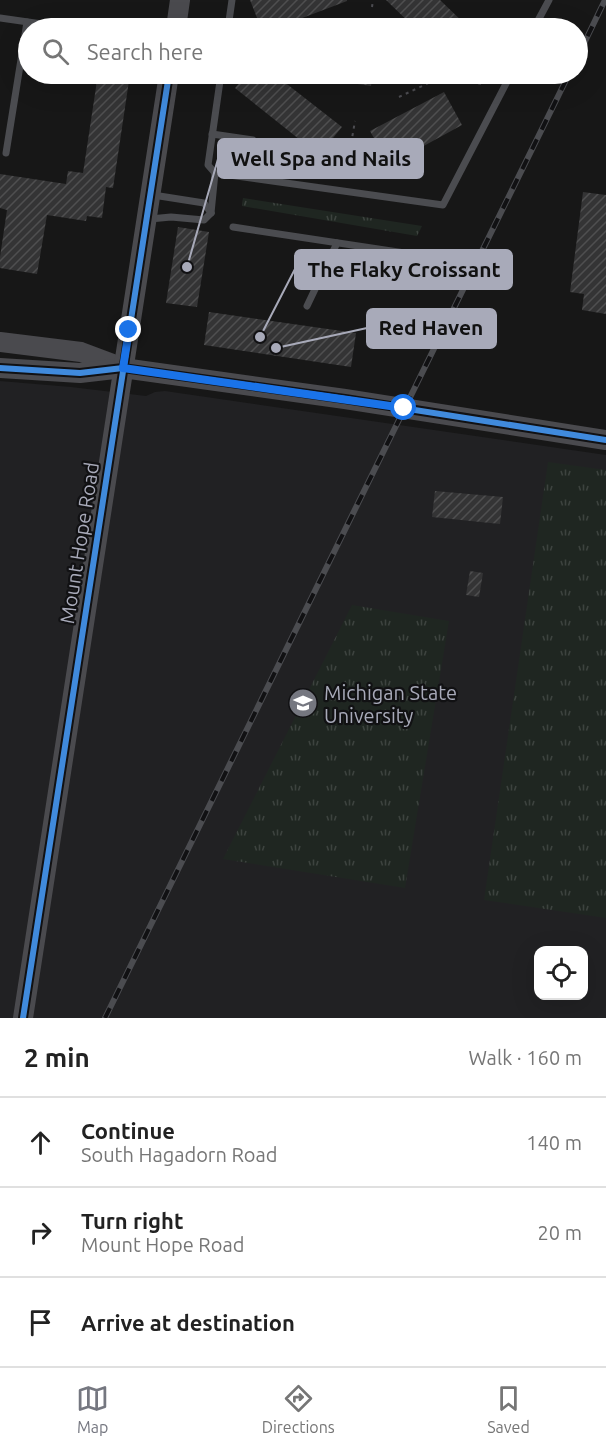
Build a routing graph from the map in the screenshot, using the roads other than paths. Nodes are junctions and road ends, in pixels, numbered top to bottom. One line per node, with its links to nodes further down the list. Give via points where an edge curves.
1 (180, 0): 5 (street)
2 (232, 0): 6 (lane)
3 (549, 0): 7 (lane)
4 (0, 18): 8 (lane)
5 (177, 18)
6 (229, 18)
7 (539, 18)
8 (18, 21)
9 (18, 78): 15 (lane)
10 (167, 84): 17 (street, Mount Hope Road)
11 (220, 84): 13 (lane)
12 (506, 84): 16 (lane, via 443,206)
13 (212, 134): 14 (lane); 16 (lane, via 207,165)
14 (253, 140)
15 (6, 153)
16 (215, 173): 18 (lane)
17 (150, 195): 18 (lane, via 204,203); 19 (street, Mount Hope Road)
18 (211, 213): 19 (lane, via 204,220)
19 (146, 219): 26 (street, Mount Hope Road)
20 (233, 227): 21 (lane)
21 (337, 243): 22 (lane); 23 (lane)
22 (418, 255)
23 (308, 306)
24 (0, 342): 26 (street, via 81,352)
25 (0, 368): 26 (street, via 80,372)
26 (123, 368): 27 (street); 28 (street, Mount Hope Road)
27 (606, 440)
28 (23, 1018)

